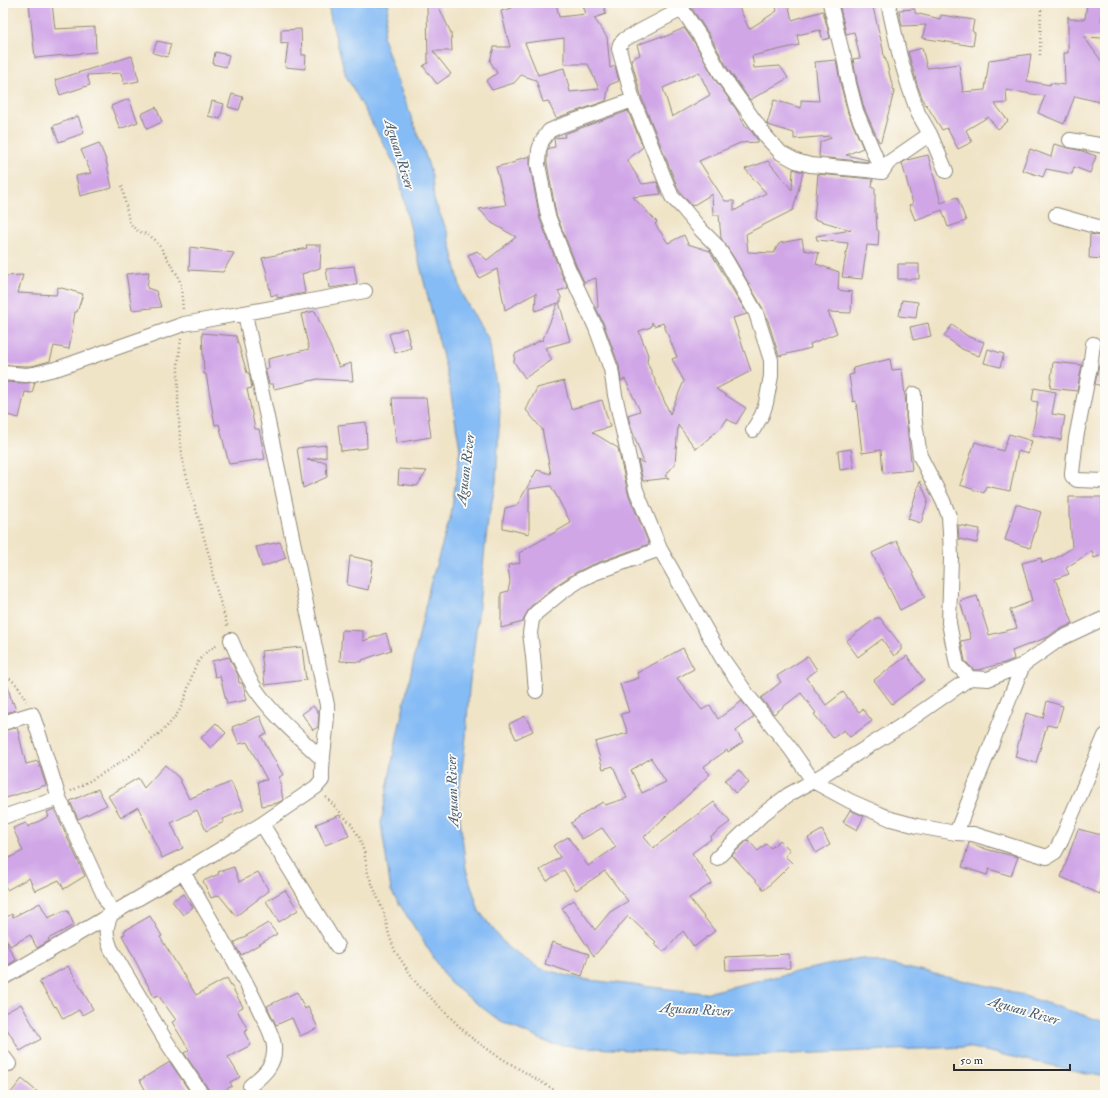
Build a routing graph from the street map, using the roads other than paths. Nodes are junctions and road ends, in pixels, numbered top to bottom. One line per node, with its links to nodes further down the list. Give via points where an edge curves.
1 (830, 3): 9 (street, via 856,110)
2 (888, 3): 5 (street, via 909,87 918,114)
3 (680, 6): 4 (street, via 620,44 619,49); 9 (street, via 721,74 767,138 781,153 810,165)
4 (633, 100): 17 (street, via 672,197 717,246 756,313 771,360 771,376 766,403); 19 (street, via 549,131 539,150 538,164 548,216 611,369 636,490)
5 (930, 134): 8 (street); 9 (street, via 888,163)
6 (1070, 140): 7 (street)
7 (1105, 146)
8 (946, 171)
9 (882, 172)
10 (1056, 215): 11 (street)
11 (1105, 228)
12 (365, 291): 13 (street)
13 (245, 314): 15 (street, via 184,324 59,368 26,375); 27 (street, via 327,705)
14 (1093, 344): 18 (street, via 1076,438 1072,476 1077,480)
15 (3, 373)
16 (914, 394): 23 (street, via 914,416 920,456 949,516 949,623 957,665)
17 (753, 430)
18 (1105, 481)
19 (660, 549): 24 (street, via 580,580 536,613 530,633); 28 (street, via 722,658)
20 (1105, 618): 22 (street, via 1060,639)
21 (232, 640): 27 (street, via 256,689 272,710)
22 (1023, 665): 23 (street, via 988,679); 32 (street)
23 (970, 678): 28 (street, via 901,726)
24 (536, 691)
25 (3, 723): 29 (street, via 32,714)
26 (1105, 736): 32 (street, via 1060,842 1051,855 1047,857 973,834)
27 (322, 759): 31 (street, via 322,780 316,787)
28 (813, 781): 32 (street, via 891,819); 33 (street, via 788,795 763,814)
29 (59, 798): 30 (street); 35 (street)
30 (3, 817)
31 (262, 824): 34 (street); 36 (street)
32 (956, 833)
33 (717, 858)
34 (183, 872): 35 (street); 38 (street, via 247,983 269,1030 274,1046 273,1059 266,1073)
35 (112, 914): 37 (street); 39 (street, via 107,924 106,937 111,949)
36 (337, 946)
37 (3, 978)
38 (250, 1086)
39 (202, 1095)

